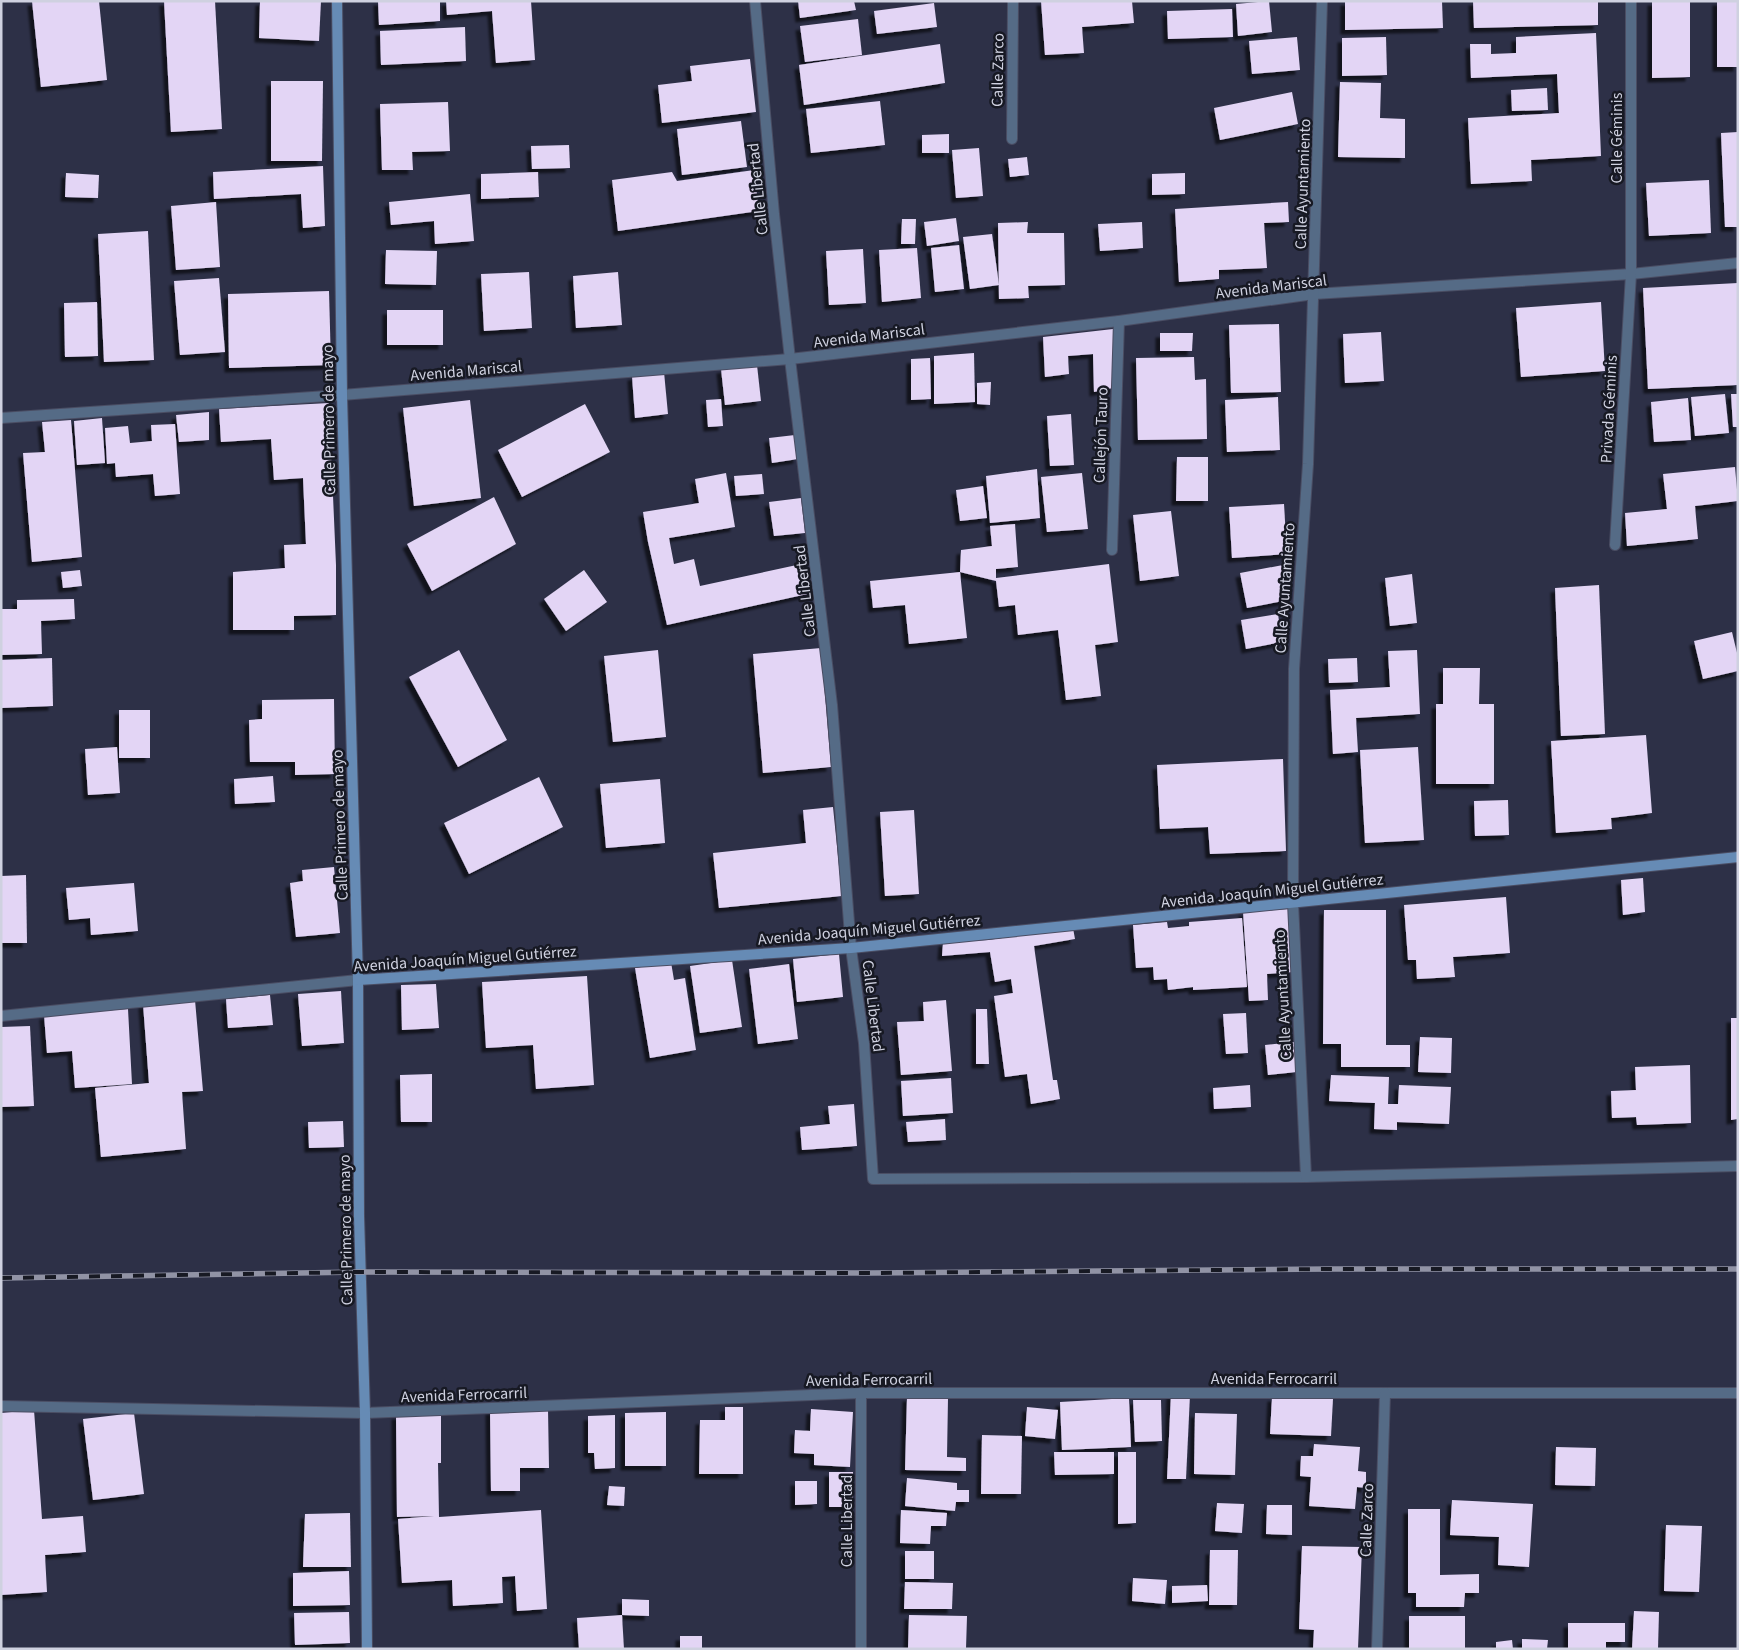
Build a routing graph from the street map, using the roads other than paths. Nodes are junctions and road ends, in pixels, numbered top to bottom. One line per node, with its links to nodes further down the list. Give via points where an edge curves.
1 (337, 1): 12 (street, Calle Primero de mayo)
2 (755, 1): 11 (street, Calle Libertad)
3 (1013, 1): 6 (street, Calle Zarco)
4 (1322, 1): 9 (street, Calle Ayuntamiento)
5 (1631, 1): 8 (street, Calle Géminis)
6 (1012, 139)
7 (1738, 263): 8 (street, Avenida Mariscal)
8 (1631, 274): 9 (street, Avenida Mariscal); 14 (street, Privada Géminis)
9 (1314, 294): 10 (street, Avenida Mariscal); 17 (street, Calle Ayuntamiento, via 1308,464 1294,669)
10 (1119, 321): 11 (street, Avenida Mariscal); 15 (street, Callejón Tauro)
11 (790, 359): 12 (street, Avenida Mariscal); 18 (street, Calle Libertad, via 832,705)
12 (342, 395): 13 (street, Avenida Mariscal); 19 (street, Calle Primero de mayo)
13 (1, 418)
14 (1615, 546)
15 (1112, 550)
16 (1738, 856): 17 (street, Avenida Joaquín Miguel Gutiérrez)
17 (1293, 903): 18 (street, Avenida Joaquín Miguel Gutiérrez); 22 (street, Calle Ayuntamiento)
18 (851, 948): 19 (street, Avenida Joaquín Miguel Gutiérrez); 22 (street, Calle Libertad, via 864,1043 873,1179)
19 (358, 980): 20 (street, Avenida Joaquín Miguel Gutiérrez); 27 (street, Calle Primero de mayo, via 358,1216)
20 (1, 1016)
21 (1738, 1166): 22 (street)
22 (1306, 1177)
23 (1738, 1392): 25 (street, Avenida Ferrocarril)
24 (860, 1393): 25 (street, Avenida Ferrocarril); 27 (street, Avenida Ferrocarril); 29 (street, Calle Libertad)
25 (1385, 1393): 30 (street, Calle Zarco)
26 (1, 1406): 27 (street, Avenida Ferrocarril)
27 (365, 1413): 28 (street, Calle Primero de mayo)
28 (367, 1649)
29 (861, 1649)
30 (1376, 1649)

